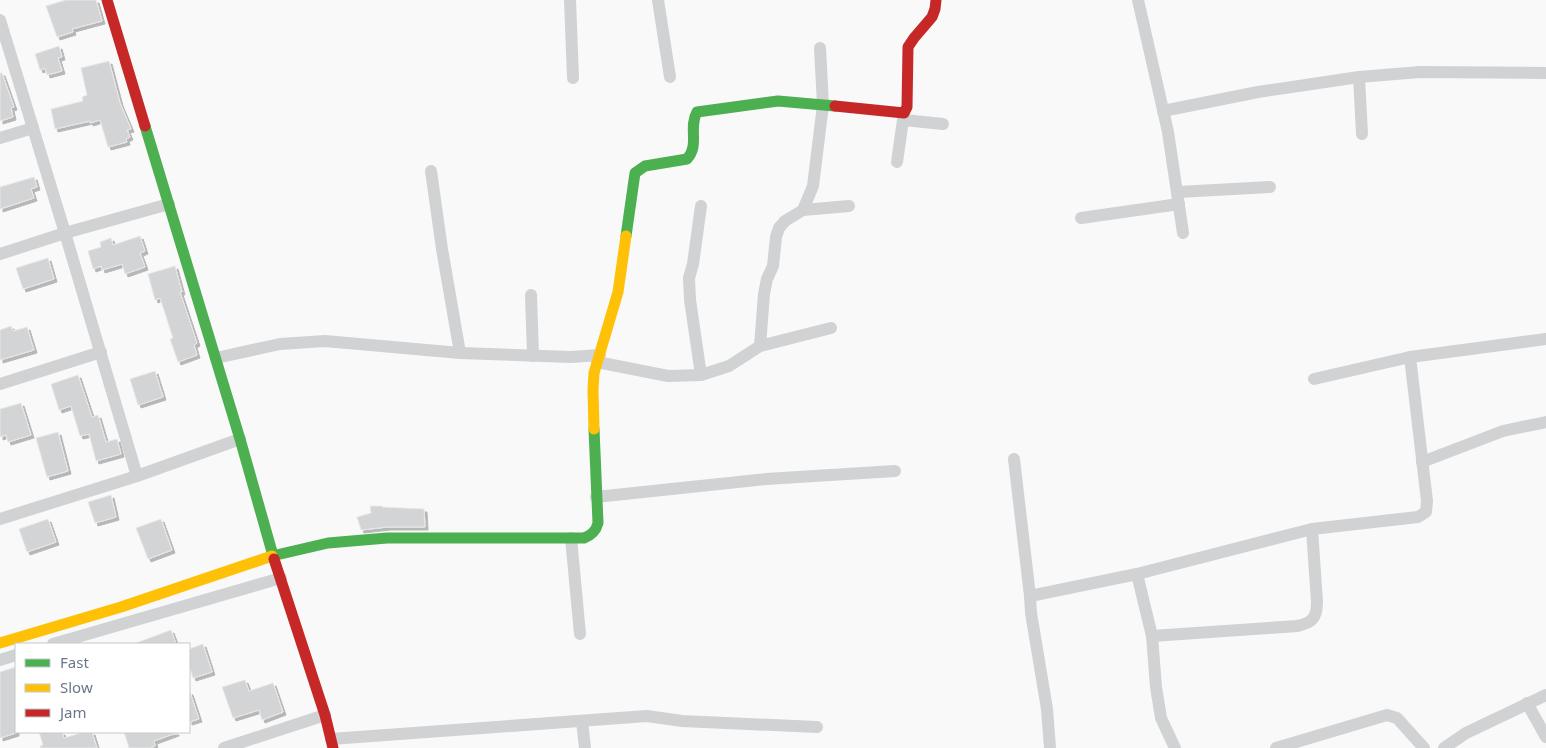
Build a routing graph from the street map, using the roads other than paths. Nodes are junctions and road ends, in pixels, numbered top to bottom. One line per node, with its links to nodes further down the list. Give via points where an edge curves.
1 (107, 0): 23 (street)
2 (570, 0): 11 (street)
3 (658, 0): 9 (street)
4 (936, 0): 14 (street, via 934,12 908,47)
5 (1138, 0): 13 (street)
6 (0, 20): 16 (street)
7 (820, 48): 12 (street)
8 (1546, 73): 10 (street, via 1420,72)
9 (670, 77)
10 (1360, 77): 13 (street, via 1258,92); 17 (street)
11 (574, 78)
12 (823, 105): 14 (street); 26 (street, via 813,186); 40 (street, via 778,101 697,112 692,121 694,150 691,156 645,166 635,173 618,292)
13 (1163, 111): 22 (street)
14 (904, 117): 15 (street); 19 (street)
15 (943, 124)
16 (33, 128): 18 (street); 28 (street)
17 (1362, 134)
18 (0, 138)
19 (897, 162)
20 (431, 171): 36 (street)
21 (1270, 187): 22 (street)
22 (1179, 198): 27 (street); 29 (street)
23 (170, 204): 28 (street); 39 (street)
24 (701, 206): 41 (street, via 689,278)
25 (849, 206): 26 (street)
26 (803, 210): 34 (street, via 785,221 776,237 773,266 764,294)
27 (1081, 218)
28 (65, 233): 30 (street); 35 (street)
29 (1183, 233)
30 (0, 254)
31 (531, 294): 37 (street)
32 (831, 328): 34 (street)
33 (1546, 339): 38 (street)
34 (760, 346): 41 (street, via 728,366)
35 (101, 352): 43 (street); 49 (street)
36 (460, 354): 37 (street); 39 (street, via 326,341 280,344)
37 (533, 356): 40 (street)
38 (1410, 356): 42 (street); 47 (street)
39 (216, 358): 45 (street)
40 (599, 359): 41 (street, via 668,376); 50 (street, via 593,390)
41 (701, 374)
42 (1314, 379)
43 (0, 384)
44 (1546, 422): 47 (street, via 1504,431)
45 (240, 439): 49 (street); 54 (street)
46 (1014, 459): 57 (street)
47 (1422, 462): 52 (street, via 1426,512 1418,516)
48 (895, 471): 50 (street)
49 (137, 476): 51 (street)
50 (596, 497): 53 (street, via 596,531 591,536)
51 (0, 518)
52 (1312, 529): 55 (street); 59 (street, via 1317,602 1314,619 1297,626)
53 (572, 538): 54 (street, via 387,538 328,543); 58 (street)
54 (273, 555): 56 (street); 60 (street)
55 (1137, 574): 57 (street); 59 (street)
56 (281, 578): 61 (street); 66 (street)
57 (1030, 596): 73 (street)
58 (580, 634)
59 (1152, 636): 74 (street, via 1161,718)
60 (0, 642)
61 (56, 643)
62 (15, 655): 63 (street)
63 (0, 660)
64 (1546, 694): 65 (street)
65 (1527, 703): 69 (street); 77 (street)
66 (324, 715): 70 (street); 71 (street)
67 (582, 721): 68 (street, via 647,716 682,721); 70 (street); 72 (street)
68 (817, 727)
69 (1546, 736)
70 (332, 744)
71 (224, 748)
72 (585, 748)
73 (1050, 748)
74 (1175, 748)
75 (1276, 748): 76 (street, via 1387,715 1397,718)
76 (1424, 748)
77 (1444, 748)

